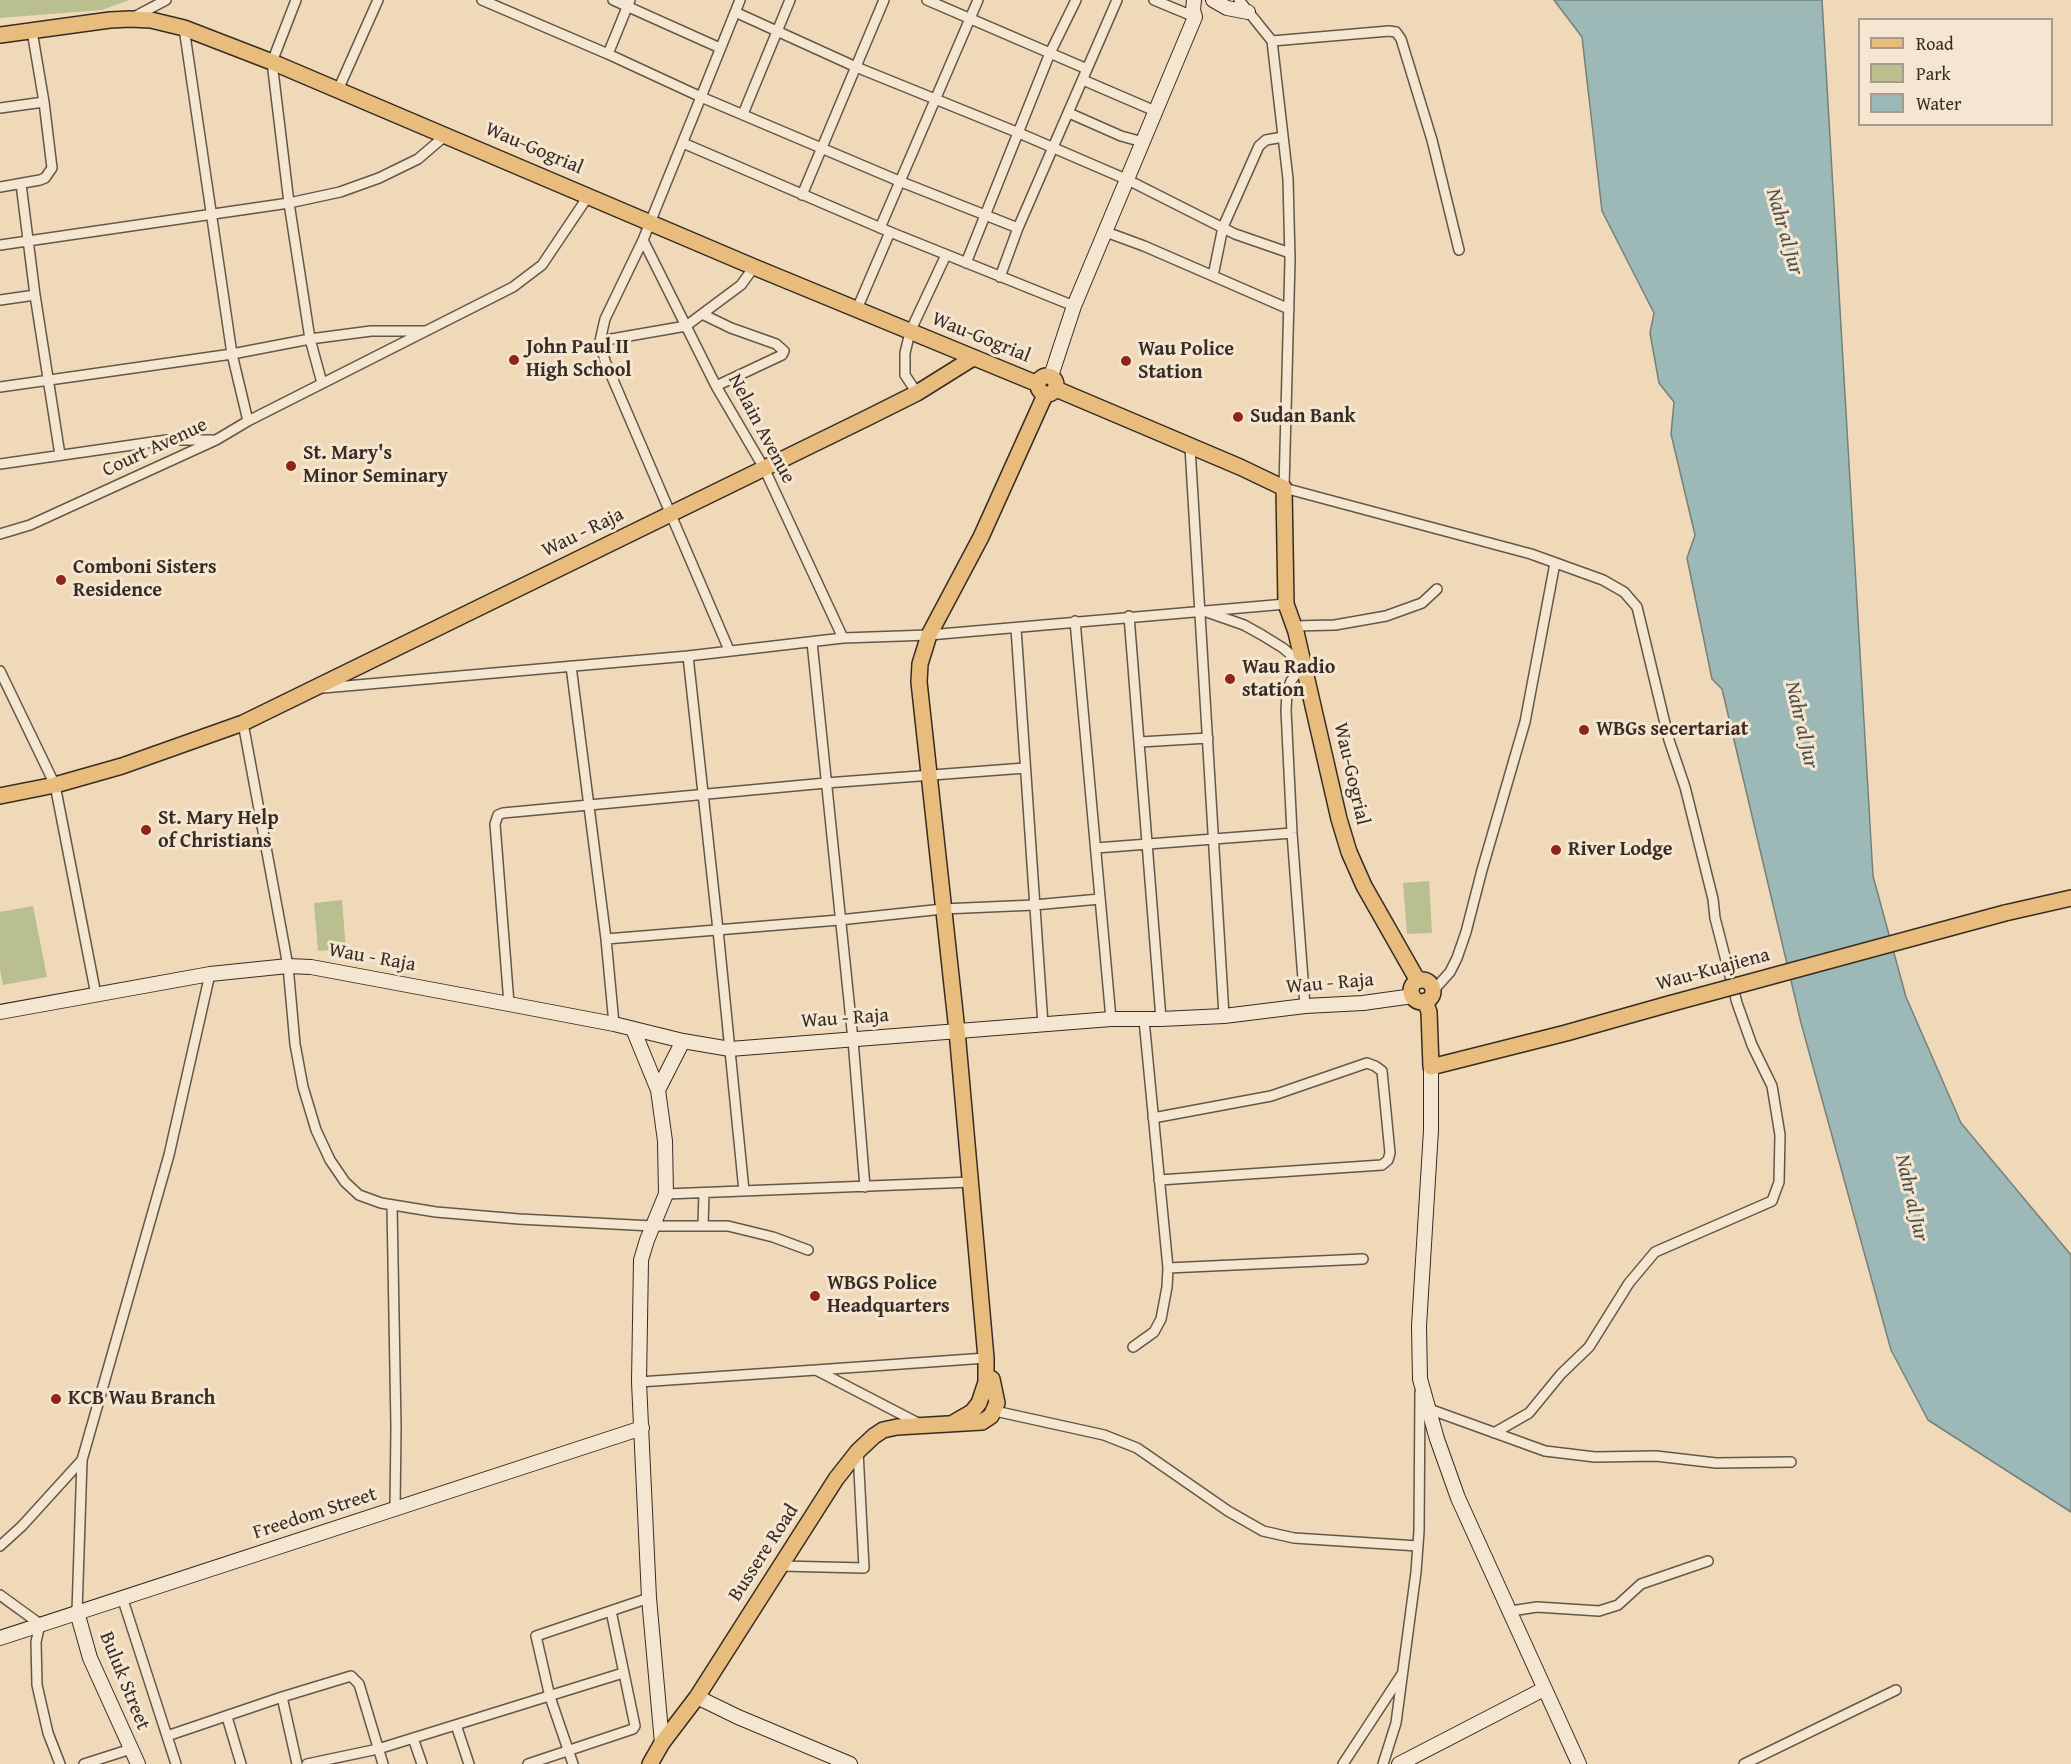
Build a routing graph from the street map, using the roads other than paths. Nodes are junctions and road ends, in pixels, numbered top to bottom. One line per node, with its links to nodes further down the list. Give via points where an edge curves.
1 (166, 0): 24 (street)
2 (296, 0): 33 (street)
3 (378, 0): 37 (street)
4 (482, 0): 19 (street)
5 (509, 0): 19 (street)
6 (613, 0): 18 (street)
7 (740, 0): 20 (street)
8 (790, 0): 27 (street)
9 (884, 0): 34 (street)
10 (927, 0): 23 (street)
11 (978, 0): 23 (street)
12 (1076, 0): 31 (street)
13 (1117, 0): 35 (street)
14 (1154, 0): 22 (street)
15 (1194, 0): 22 (street)
16 (1213, 0): 21 (street, via 1227,8); 22 (street, via 1208,9)
17 (1239, 0): 21 (street)
18 (629, 3): 30 (street); 32 (street)
19 (505, 10): 32 (street)
20 (735, 12): 27 (street); 30 (street)
21 (1248, 12): 29 (street)
22 (1195, 17): 42 (street)
23 (970, 18): 31 (street); 39 (street)
24 (130, 19): 25 (main road, Wau-Gogrial); 26 (main road, Wau-Gogrial)
25 (184, 28): 33 (main road, Wau-Gogrial); 59 (street)
26 (32, 31): 28 (main road, Wau-Gogrial); 40 (street)
27 (776, 31): 34 (street); 43 (street)
28 (0, 35)
29 (1272, 41): 47 (street); 70 (street, via 1396,32 1429,130)
30 (720, 48): 38 (street)
31 (1050, 53): 35 (street); 45 (street)
32 (608, 54): 38 (street)
33 (272, 62): 37 (main road, Wau-Gogrial); 58 (street)
34 (856, 67): 39 (street); 50 (street)
35 (1087, 69): 36 (street)
36 (1083, 80): 42 (street); 44 (street)
37 (338, 90): 46 (main road, Wau-Gogrial)
38 (701, 97): 43 (street); 49 (street)
39 (935, 99): 45 (street); 53 (street)
40 (44, 102): 41 (street); 54 (street, via 52,168 45,178)
41 (0, 108)
42 (1155, 111): 48 (street)
43 (743, 114): 50 (street)
44 (1069, 114): 48 (street); 51 (street)
45 (1019, 133): 51 (street); 60 (street)
46 (446, 135): 56 (main road, Wau-Gogrial); 58 (street, via 418,159 379,178 340,192)
47 (1283, 137): 62 (street, via 1266,140 1259,146); 71 (street)
48 (1143, 142): 52 (street)
49 (682, 143): 57 (street); 61 (street)
50 (821, 147): 53 (street); 57 (street)
51 (1053, 148): 52 (street); 64 (street)
52 (1128, 180): 62 (street); 66 (street)
53 (899, 181): 60 (street); 63 (street)
54 (21, 184): 55 (street); 68 (street)
55 (0, 187)
56 (589, 195): 61 (main road, Wau-Gogrial); 84 (street, Court Avenue, via 542,265 513,287)
57 (802, 195): 63 (street)
58 (289, 203): 59 (street); 86 (street)
59 (211, 215): 68 (street); 88 (street)
60 (986, 216): 64 (street); 73 (street)
61 (649, 222): 67 (street); 74 (main road, Wau-Gogrial)
62 (1223, 227): 71 (street); 75 (street)
63 (880, 228): 65 (street)
64 (1018, 228): 76 (street)
65 (890, 232): 72 (street); 80 (street)
66 (1106, 232): 75 (street); 79 (street)
67 (643, 240): 83 (street, Nelain Avenue); 87 (street, via 605,319)
68 (28, 242): 69 (street); 77 (street)
69 (0, 245)
70 (1459, 250)
71 (1290, 253): 81 (street)
72 (946, 255): 73 (street); 85 (street)
73 (966, 263): 76 (street)
74 (754, 267): 80 (main road, Wau-Gogrial); 82 (street, via 741,285)
75 (1214, 276): 81 (street)
76 (1000, 277): 79 (street)
77 (35, 295): 78 (street); 90 (street)
78 (0, 300)
79 (1074, 306): 93 (street)
80 (857, 309): 85 (main road, Wau-Gogrial)
81 (1289, 309): 102 (street)
82 (702, 314): 83 (street); 92 (street, via 776,344 784,351)
83 (686, 326): 87 (street); 92 (street, Nelain Avenue)
84 (429, 331): 86 (street, via 371,331); 91 (street, Court Avenue)
85 (910, 332): 89 (main road, Wau-Gogrial); 95 (street, via 905,375)
86 (310, 339): 88 (street); 91 (street)
87 (600, 341): 103 (street)
88 (232, 354): 90 (street); 96 (street)
89 (973, 358): 93 (main road, Wau-Gogrial); 95 (main road, Wau - Raja)
90 (48, 380): 94 (street); 99 (street)
91 (322, 383): 96 (street, Court Avenue)
92 (716, 386): 101 (street, Nelain Avenue)
93 (1047, 386): 98 (main road, Wau-Gogrial); 113 (main road, via 981,537)
94 (0, 387)
95 (916, 393): 101 (main road, Wau - Raja)
96 (248, 421): 97 (street, Court Avenue)
97 (216, 440): 99 (street, via 167,440); 104 (street, Court Avenue, via 30,525)
98 (1190, 447): 102 (main road, Wau-Gogrial); 108 (street)
99 (60, 456): 100 (street)
100 (0, 464)
101 (764, 468): 103 (main road, Wau - Raja); 114 (street, Nelain Avenue)
102 (1284, 488): 105 (street); 107 (main road, Wau-Gogrial)
103 (669, 514): 116 (street); 121 (main road, Wau - Raja)
104 (0, 534)
105 (1555, 563): 145 (street, via 1525,722 1458,958 1450,972); 187 (street, via 1603,580 1624,592 1637,607 1737,1003 1772,1086 1780,1135 1779,1182 1772,1201 1656,1252 1629,1283 1590,1347 1529,1413)
106 (1437, 589): 111 (street, via 1422,603 1386,616)
107 (1286, 604): 108 (street); 111 (main road, Wau-Gogrial)
108 (1199, 610): 109 (street); 118 (street, via 1262,634); 123 (street)
109 (1129, 616): 110 (street); 124 (street)
110 (1075, 621): 112 (street); 135 (street)
111 (1294, 626): 118 (main road, Wau-Gogrial)
112 (1016, 628): 113 (street); 125 (street)
113 (929, 635): 114 (street); 126 (main road, via 919,682)
114 (843, 638): 115 (street)
115 (812, 642): 116 (street); 127 (street)
116 (729, 650): 117 (street)
117 (688, 656): 119 (street); 129 (street)
118 (1303, 665): 132 (street, via 1287,693); 145 (main road, Wau-Gogrial, via 1349,852)
119 (571, 666): 121 (street); 131 (street)
120 (0, 671): 128 (street)
121 (314, 689): 122 (main road, Wau - Raja)
122 (243, 723): 128 (main road, Wau - Raja, via 163,753); 143 (street)
123 (1208, 738): 124 (street); 133 (street)
124 (1140, 742): 134 (street)
125 (1024, 768): 126 (street); 138 (street)
126 (930, 776): 127 (street); 139 (main road)
127 (826, 783): 129 (street); 140 (street)
128 (54, 784): 130 (main road, Wau - Raja); 146 (street)
129 (702, 794): 131 (street); 141 (street)
130 (0, 796)
131 (590, 806): 142 (street); 147 (street, via 503,813 496,819)
132 (1292, 833): 133 (street); 148 (street)
133 (1214, 839): 134 (street); 150 (street)
134 (1148, 844): 135 (street); 152 (street)
135 (1096, 848): 137 (street)
136 (2071, 898): 161 (main road, Wau-Kuajiena, bridge)
137 (1100, 899): 138 (street); 151 (street)
138 (1034, 905): 139 (street); 155 (street)
139 (943, 909): 140 (street); 157 (main road)
140 (839, 920): 141 (street); 158 (street)
141 (718, 930): 142 (street); 160 (street)
142 (606, 939): 154 (street)
143 (288, 966): 144 (street, Wau - Raja); 147 (street, Wau - Raja); 170 (street, via 295,1044 316,1130 345,1182 359,1195)
144 (210, 974): 146 (street, Wau - Raja); 189 (street, via 169,1155)
145 (1422, 992): 148 (street, Wau - Raja, via 1363,1003); 161 (main road, Wau-Gogrial, via 1429,1012)
146 (96, 995): 149 (street, Wau - Raja)
147 (509, 1004): 154 (street, Wau - Raja)
148 (1305, 1006): 150 (street, Wau - Raja)
149 (0, 1012)
150 (1224, 1016): 152 (street, Wau - Raja)
151 (1111, 1019): 153 (street, Wau - Raja); 155 (street, Wau - Raja)
152 (1161, 1019): 153 (street, Wau - Raja)
153 (1144, 1020): 163 (street)
154 (614, 1024): 156 (street, Wau - Raja)
155 (1043, 1025): 157 (street, Wau - Raja)
156 (633, 1029): 159 (street, Wau - Raja); 162 (street)
157 (957, 1031): 158 (street, Wau - Raja); 165 (main road)
158 (853, 1040): 160 (street, Wau - Raja); 166 (street)
159 (683, 1041): 160 (street, Wau - Raja); 162 (street)
160 (730, 1048): 167 (street)
161 (1431, 1067): 179 (street)
162 (658, 1090): 169 (street, via 665,1141)
163 (1154, 1118): 164 (street); 164 (street, via 1271,1096 1367,1063 1382,1071 1390,1153 1382,1165)
164 (1159, 1180): 175 (street)
165 (971, 1182): 166 (street); 177 (main road)
166 (865, 1188): 167 (street)
167 (744, 1191): 168 (street)
168 (704, 1193): 169 (street); 171 (street)
169 (666, 1194): 172 (street)
170 (392, 1205): 172 (street, via 519,1219); 191 (street)
171 (703, 1225): 172 (street); 173 (street, via 747,1230)
172 (652, 1226): 180 (street, via 641,1260)
173 (808, 1250)
174 (1363, 1259): 175 (street)
175 (1168, 1268): 176 (street, via 1161,1319 1154,1332)
176 (1133, 1347)
177 (986, 1358): 178 (street); 181 (main road)
178 (816, 1370): 180 (street); 185 (street)
179 (1420, 1380): 182 (street); 193 (street)
180 (639, 1382): 186 (street)
181 (986, 1382): 183 (main road, via 992,1380 997,1396); 184 (main road, via 972,1412)
182 (1429, 1409): 187 (street); 200 (street, via 1458,1498)
183 (995, 1411): 184 (main road, Bussere Road, via 982,1422); 193 (street, via 1104,1436 1137,1448 1227,1511 1263,1531 1294,1538)
184 (953, 1424): 185 (main road, Bussere Road)
185 (925, 1426): 188 (main road, Bussere Road, via 883,1430)
186 (642, 1428): 191 (street, Freedom Street); 198 (street)
187 (1494, 1433): 190 (street, via 1545,1451 1595,1457)
188 (858, 1451): 195 (main road, Bussere Road); 195 (street, via 864,1568)
189 (82, 1460): 192 (street); 201 (street)
190 (1791, 1462)
191 (394, 1509): 197 (street, Freedom Street)
192 (0, 1546)
193 (1418, 1546): 204 (street)
194 (1708, 1561): 200 (street, via 1641,1584 1618,1605 1599,1611 1537,1607)
195 (780, 1566): 210 (main road, Bussere Road)
196 (0, 1594): 202 (street)
197 (122, 1597): 201 (street, Freedom Street); 213 (street)
198 (649, 1598): 199 (street); 215 (street)
199 (611, 1611): 205 (street); 208 (street, via 536,1636)
200 (1511, 1611): 206 (street)
201 (77, 1612): 202 (street, Freedom Street); 216 (street, Buluk Street, via 90,1658)
202 (40, 1624): 203 (street, Freedom Street); 219 (street, via 36,1642 37,1685)
203 (0, 1638)
204 (1403, 1672): 233 (street); 234 (street, via 1396,1723)
205 (623, 1673): 208 (street); 218 (street, via 635,1722 633,1729)
206 (1544, 1689): 235 (street); 236 (street)
207 (1896, 1690): 237 (street)
208 (550, 1696): 212 (street); 218 (street)
209 (282, 1697): 211 (street); 217 (street, via 351,1676 359,1684); 224 (street)
210 (697, 1697): 215 (main road, Bussere Road); 232 (street)
211 (226, 1717): 213 (street); 223 (street)
212 (456, 1725): 214 (street); 228 (street)
213 (167, 1736): 222 (street)
214 (413, 1738): 217 (street); 227 (street)
215 (662, 1743): 231 (main road, Bussere Road)
216 (131, 1749): 220 (street); 221 (street, Buluk Street)
217 (378, 1749): 225 (street); 226 (street)
218 (568, 1751): 229 (street); 230 (street)
219 (60, 1764)
220 (84, 1764)
221 (138, 1764)
222 (176, 1764)
223 (241, 1764)
224 (297, 1764)
225 (307, 1764)
226 (383, 1764)
227 (422, 1764)
228 (469, 1764)
229 (528, 1764)
230 (573, 1764)
231 (650, 1764)
232 (850, 1764)
233 (1343, 1764)
234 (1383, 1764)
235 (1399, 1764)
236 (1579, 1764)
237 (1744, 1764)

